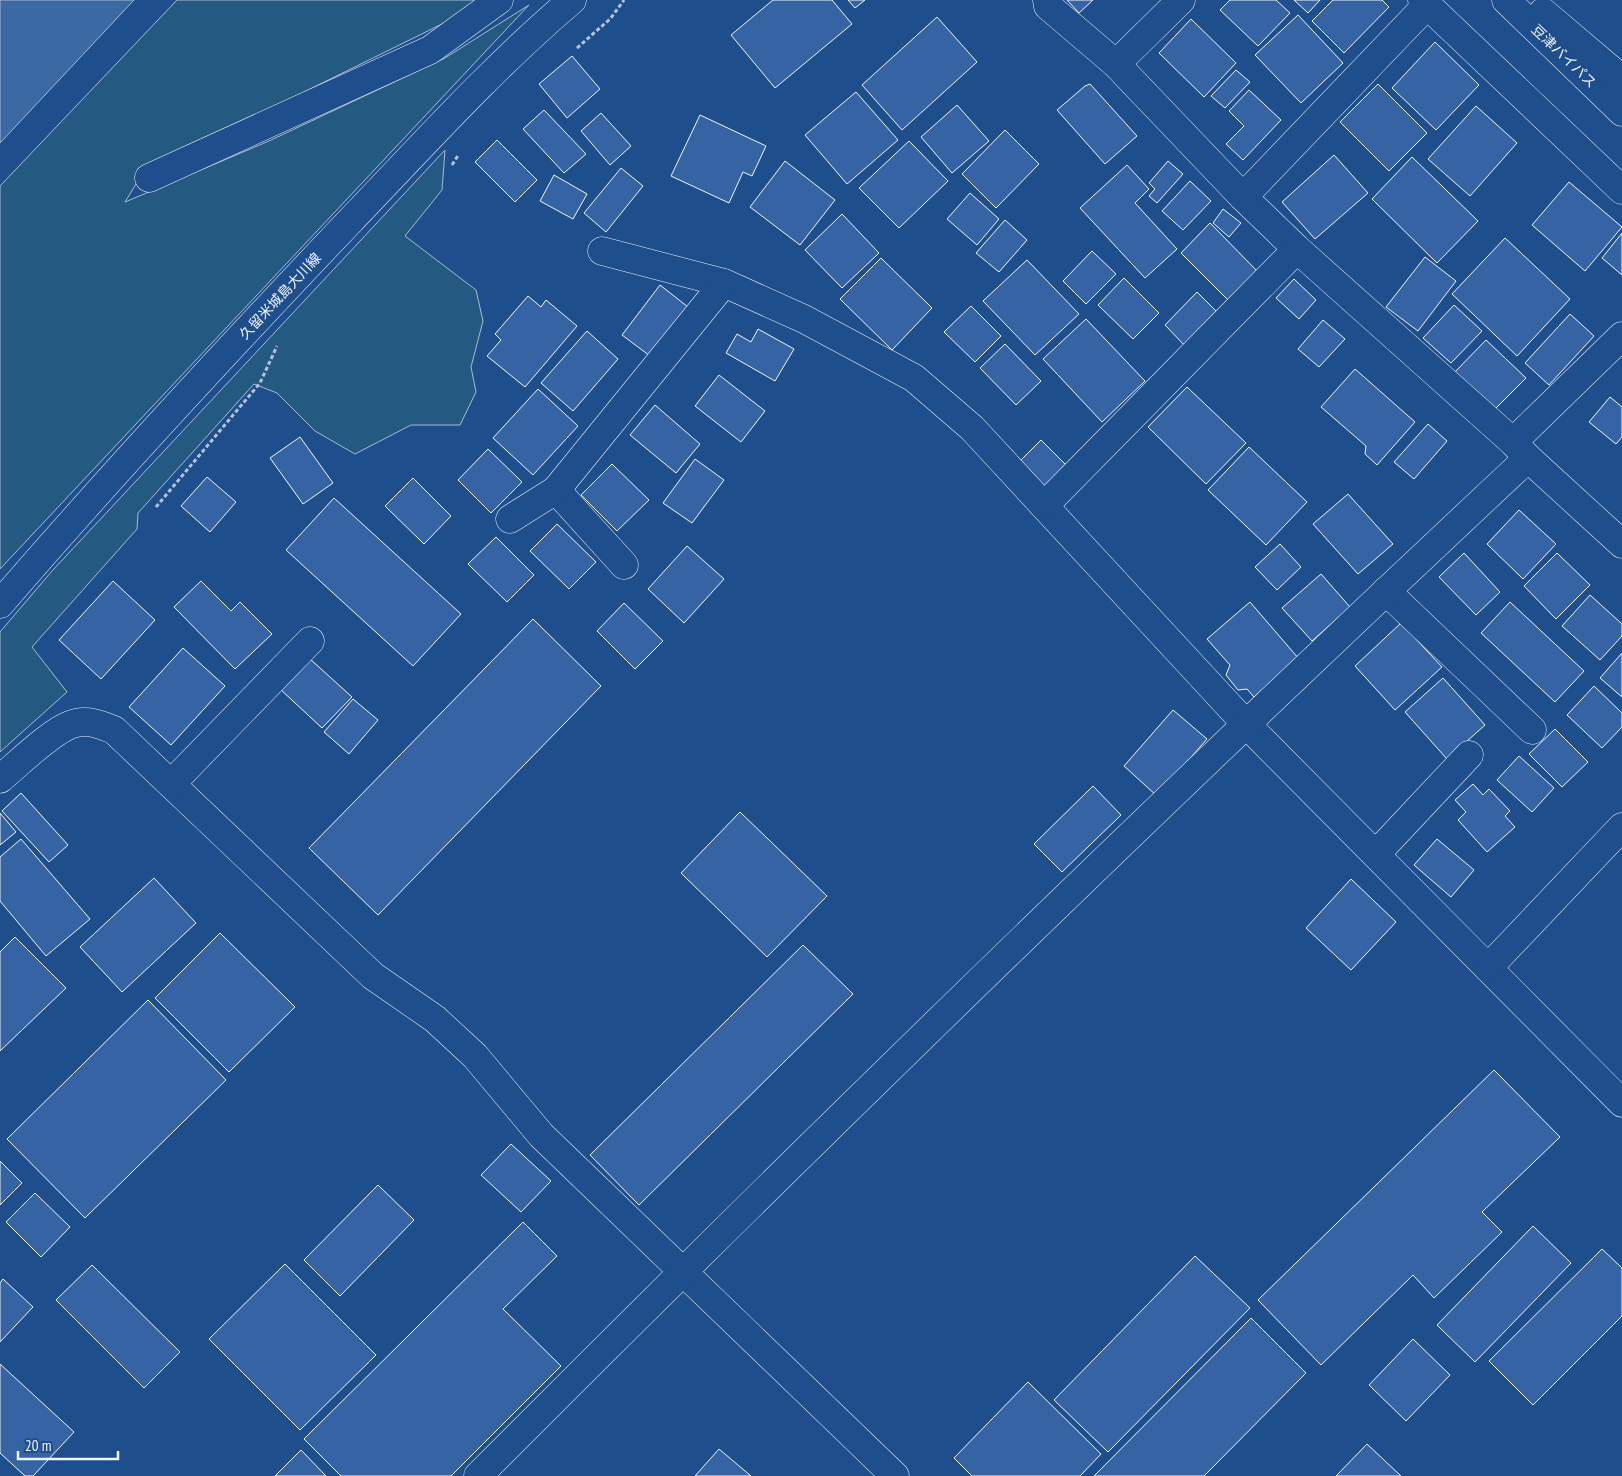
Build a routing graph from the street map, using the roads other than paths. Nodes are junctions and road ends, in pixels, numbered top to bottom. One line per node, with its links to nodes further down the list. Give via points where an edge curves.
1 (499, 0): 11 (main road, via 430,50)
2 (572, 0): 25 (main road, 久留米城島大川線, via 481,84 283,292)
3 (1047, 0): 8 (main road, via 1048,6)
4 (1181, 0): 8 (main road)
5 (1506, 0): 10 (main road, 豆津バイパス)
6 (1528, 0): 9 (main road, 豆津バイパス)
7 (1425, 2): 12 (main road); 13 (main road)
8 (1116, 64): 13 (main road)
9 (1622, 79)
10 (1622, 112)
11 (149, 178)
12 (1622, 190)
13 (1243, 197): 14 (main road)
14 (1298, 249): 18 (main road); 20 (main road)
15 (602, 251): 16 (main road)
16 (724, 284): 19 (main road); 20 (main road, via 804,319 914,378 972,428)
17 (1622, 336): 18 (main road)
18 (1520, 450): 22 (main road); 24 (main road)
19 (556, 490): 21 (main road); 23 (main road)
20 (1044, 506): 27 (main road)
21 (510, 520)
22 (1622, 544)
23 (624, 565)
24 (1386, 591): 27 (main road); 28 (main road)
25 (0, 604)
26 (310, 640): 31 (main road)
27 (1245, 723): 33 (main road); 36 (main road)
28 (1532, 730)
29 (1469, 755): 33 (main road)
30 (0, 779): 31 (main road, via 51,737 75,723 95,722 114,730)
31 (171, 784): 36 (main road, via 373,976 435,1019 474,1056 541,1135)
32 (1622, 827): 34 (main road)
33 (1376, 854): 34 (main road)
34 (1488, 968): 35 (main road)
35 (1622, 1103)
36 (683, 1271): 37 (main road); 38 (main road)
37 (478, 1476)
38 (895, 1476)

